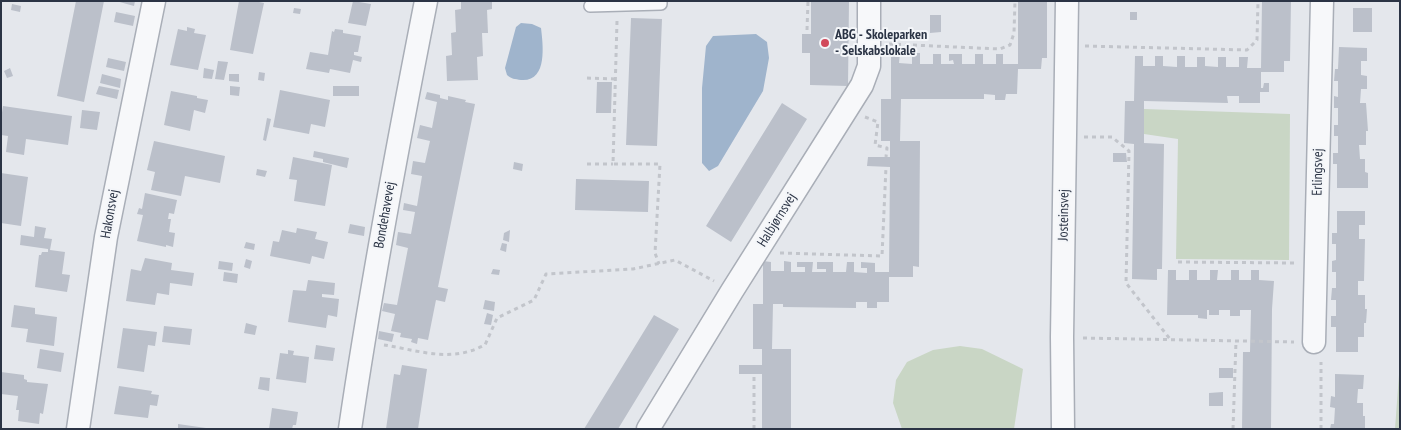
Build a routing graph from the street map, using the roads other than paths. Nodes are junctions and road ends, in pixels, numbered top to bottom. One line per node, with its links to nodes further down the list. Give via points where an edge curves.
1 (154, 1): 9 (street, Hakonsvej, via 106,237)
2 (426, 1): 10 (street, Bondehavevej, via 362,341)
3 (661, 1): 7 (lane, via 661,4)
4 (869, 1): 11 (street, Halbjørnsvej, via 869,66 862,84)
5 (1067, 1): 12 (street, Josteinsvej)
6 (1322, 1): 8 (street, Erlingsvej)
7 (590, 6)
8 (1314, 342)
9 (78, 429)
10 (350, 429)
11 (648, 429)
12 (1063, 429)

